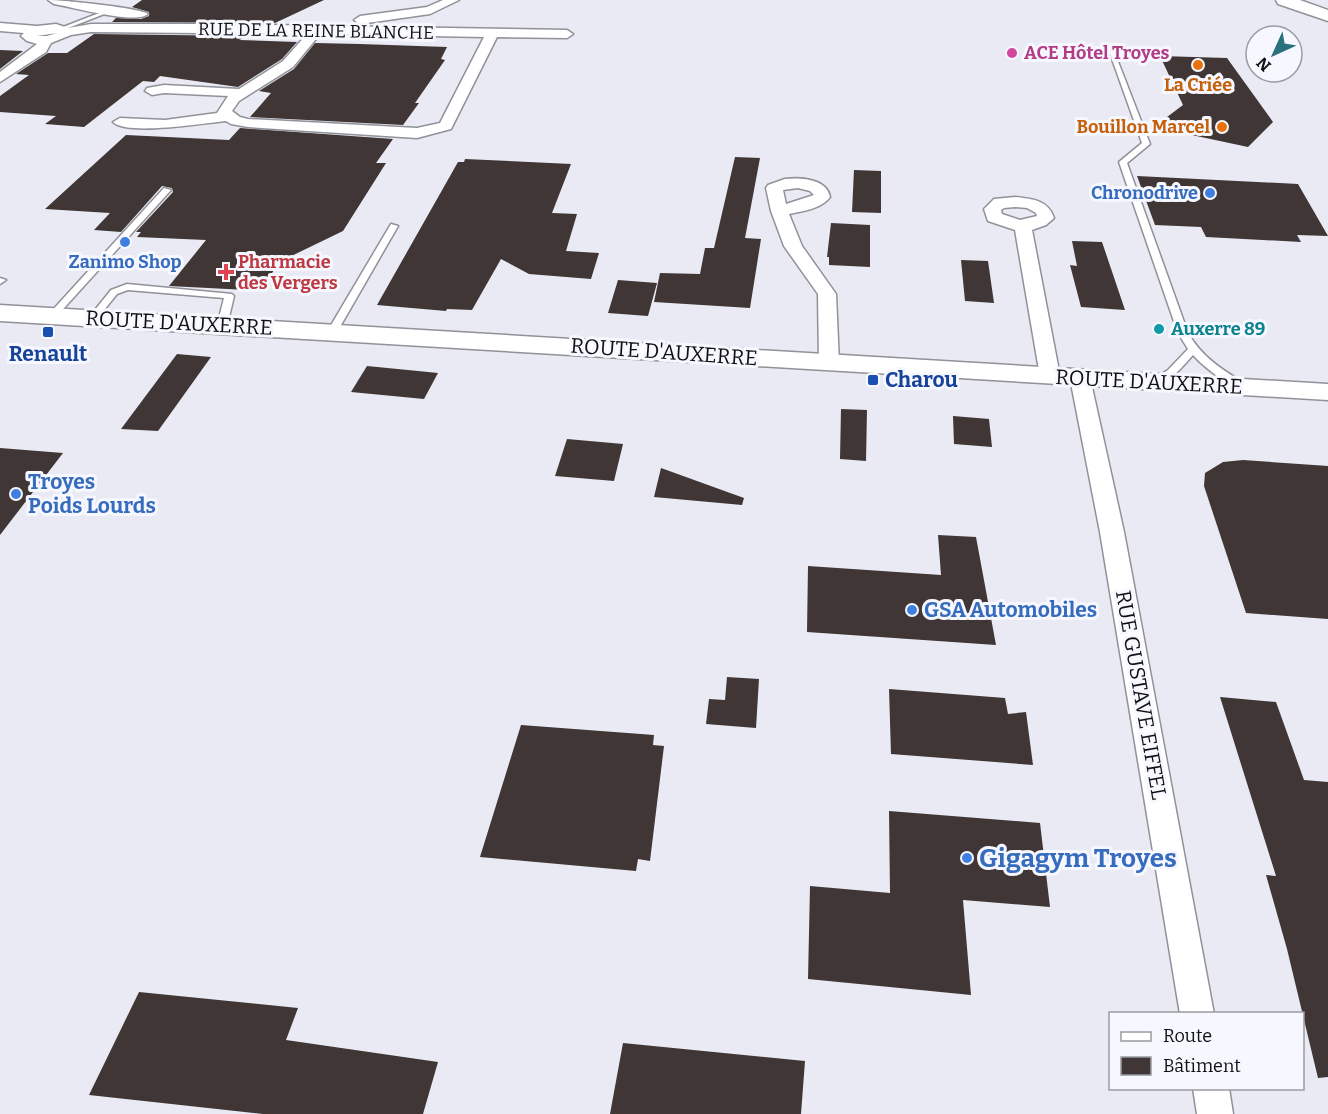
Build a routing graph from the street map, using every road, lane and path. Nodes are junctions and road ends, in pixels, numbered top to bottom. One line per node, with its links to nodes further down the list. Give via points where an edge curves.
1 (54, 0): 4 (street)
2 (453, 0): 6 (street, via 430,10 361,20)
3 (1284, 0): 7 (main road)
4 (109, 11): 5 (street); 9 (lane)
5 (154, 14)
6 (177, 15)
7 (1328, 16)
8 (0, 27): 13 (street)
9 (63, 30): 10 (street, RUE DE LA REINE BLANCHE); 13 (street, RUE DE LA REINE BLANCHE, via 57,38)
10 (315, 32): 11 (street, RUE DE LA REINE BLANCHE); 18 (street, via 288,64)
11 (490, 34): 12 (street, RUE DE LA REINE BLANCHE); 21 (street)
12 (567, 34)
13 (37, 35): 14 (street); 16 (street, via 41,49)
14 (0, 41)
15 (1109, 46): 32 (lane, via 1146,144 1123,162)
16 (0, 78)
17 (152, 91): 18 (street)
18 (243, 93): 19 (street, via 228,105 224,112)
19 (228, 116): 20 (street, via 165,124); 22 (street, via 248,123)
20 (120, 122)
21 (446, 126): 22 (street); 23 (street)
22 (407, 132): 24 (street, via 394,143)
23 (441, 144)
24 (399, 148)
25 (167, 190): 30 (lane)
26 (779, 211): 33 (street, via 794,246 827,294)
27 (394, 226): 31 (lane)
28 (1023, 226): 34 (street)
29 (0, 313): 30 (main road, ROUTE D'AUXERRE)
30 (52, 316): 31 (main road, ROUTE D'AUXERRE)
31 (332, 332): 33 (main road, ROUTE D'AUXERRE)
32 (1192, 351): 36 (lane, via 1172,372); 37 (lane)
33 (829, 363): 34 (main road, ROUTE D'AUXERRE)
34 (1050, 376): 35 (main road, ROUTE D'AUXERRE)
35 (1080, 378): 36 (main road, ROUTE D'AUXERRE); 39 (street, RUE GUSTAVE EIFFEL, via 1112,532)
36 (1153, 382): 37 (main road, ROUTE D'AUXERRE)
37 (1243, 387): 38 (main road, ROUTE D'AUXERRE)
38 (1328, 392)
39 (1197, 1012)
40 (1211, 1090): 41 (street)
41 (1215, 1114)

